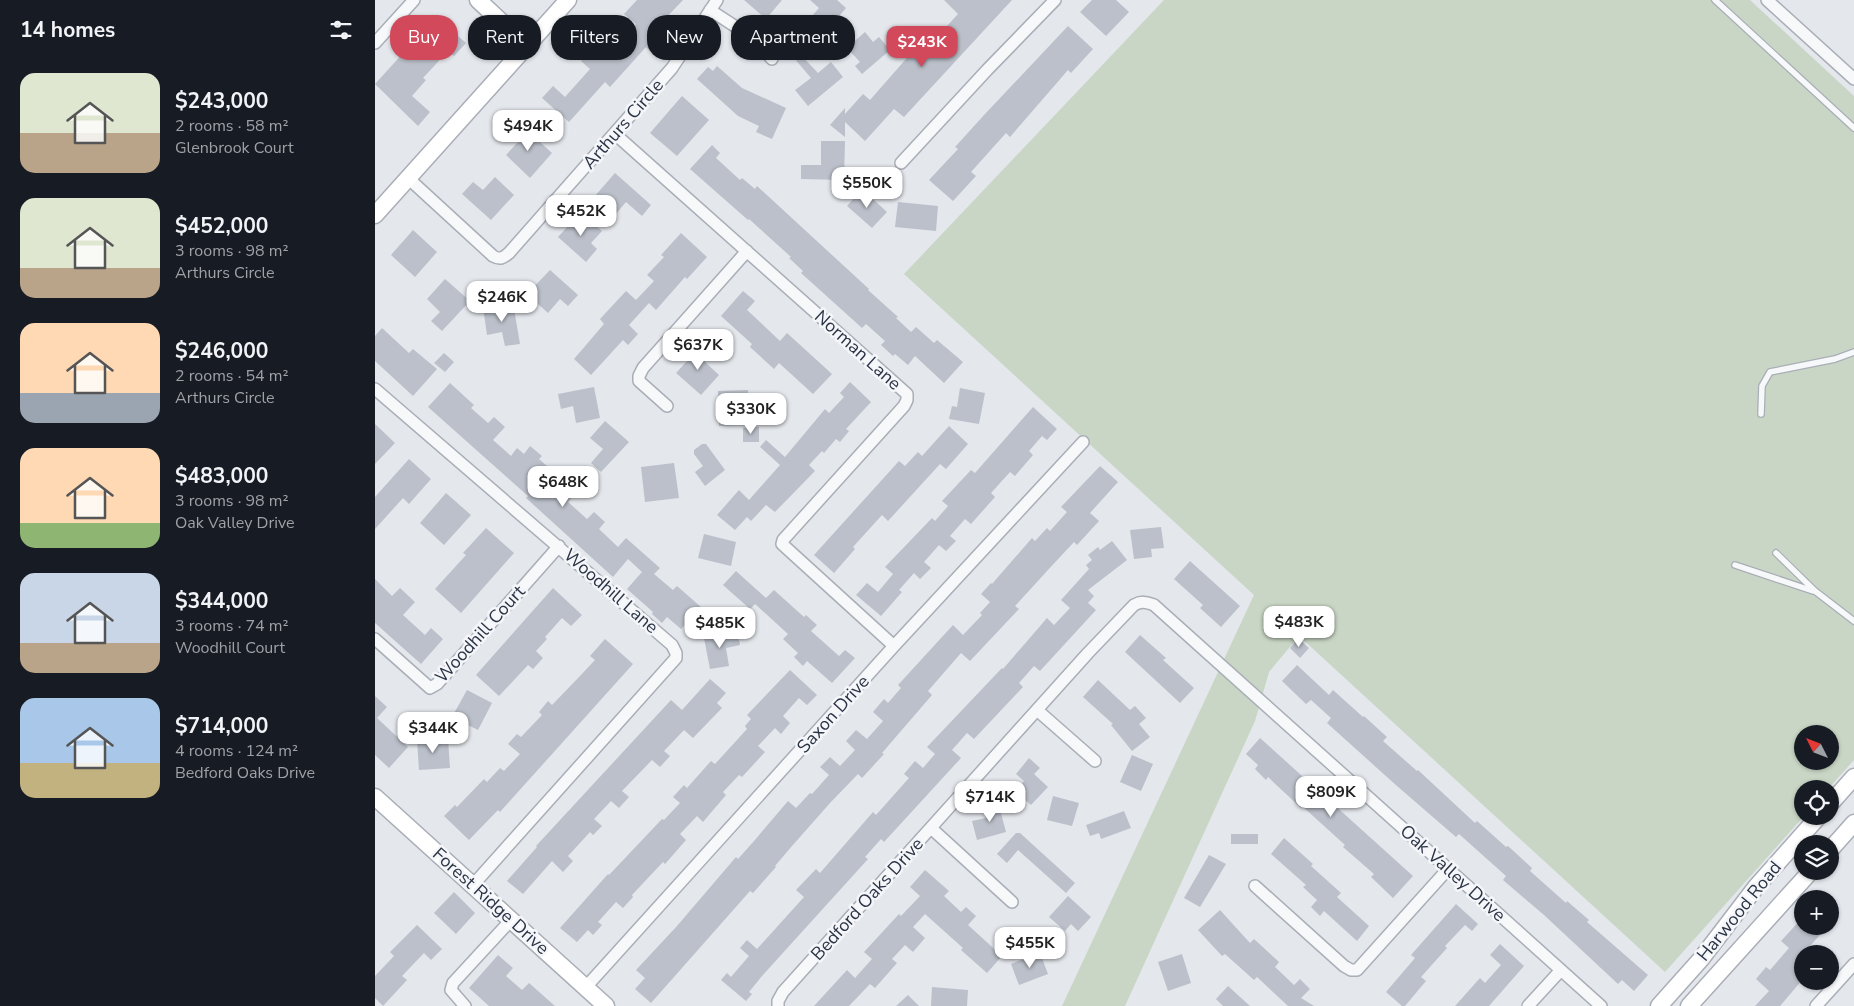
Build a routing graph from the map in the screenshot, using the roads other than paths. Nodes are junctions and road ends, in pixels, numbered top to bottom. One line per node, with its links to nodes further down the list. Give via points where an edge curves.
1 (414, 0): 12 (street)
2 (477, 0): 9 (main road)
3 (569, 0): 11 (main road)
4 (717, 0): 8 (street, Arthurs Circle)
5 (1055, 0): 17 (street)
6 (1715, 0): 15 (lane)
7 (1767, 0): 14 (street)
8 (710, 10): 10 (street); 16 (street, Arthurs Circle, via 672,68)
9 (493, 15)
10 (731, 24)
11 (541, 31)
12 (375, 44)
13 (514, 60): 18 (main road)
14 (1854, 79)
15 (1854, 128)
16 (615, 134): 18 (street, Arthurs Circle, via 502,259 493,256); 20 (street, Norman Lane)
17 (901, 163)
18 (408, 178): 19 (main road)
19 (375, 214)
20 (747, 251): 23 (street, via 643,368 639,380); 33 (street, Norman Lane, via 907,394 904,406 782,544)
21 (1854, 352): 24 (lane, via 1770,372 1762,386)
22 (375, 389): 26 (street, Woodhill Lane)
23 (667, 406)
24 (1761, 414)
25 (1083, 442): 33 (street, Saxon Drive)
26 (559, 546): 32 (street, Woodhill Court, via 430,688); 45 (street, Woodhill Lane, via 673,645 676,658)
27 (1776, 553): 29 (lane)
28 (1735, 565): 29 (lane)
29 (1815, 591): 31 (lane)
30 (1147, 602): 34 (street, Bedford Oaks Drive, via 1134,605); 43 (street, Oak Valley Drive)
31 (1854, 622)
32 (375, 639)
33 (894, 646): 51 (street, Saxon Drive)
34 (1037, 710): 35 (street); 41 (street, Bedford Oaks Drive)
35 (1095, 761)
36 (1854, 777): 37 (main road)
37 (1839, 794)
38 (375, 797): 45 (main road, Forest Ridge Drive)
39 (1854, 823): 42 (main road)
40 (1811, 825): 57 (main road, Harwood Road)
41 (931, 828): 47 (street); 54 (street, Bedford Oaks Drive, via 783,992)
42 (1839, 840)
43 (1448, 869): 46 (street, via 1357,970 1344,966); 50 (street, Oak Valley Drive)
44 (1803, 880): 58 (main road, Harwood Road)
45 (473, 885): 48 (main road, Forest Ridge Drive)
46 (1255, 886)
47 (1013, 902)
48 (511, 920): 51 (main road, Forest Ridge Drive); 52 (street, via 453,983 451,990)
49 (1854, 964): 59 (street)
50 (1561, 970): 55 (street); 56 (street, Oak Valley Drive)
51 (586, 987): 53 (main road, Forest Ridge Drive)
52 (465, 1006)
53 (607, 1006)
54 (778, 1006)
55 (1529, 1006)
56 (1601, 1006)
57 (1659, 1006)
58 (1689, 1006)
59 (1815, 1006)

